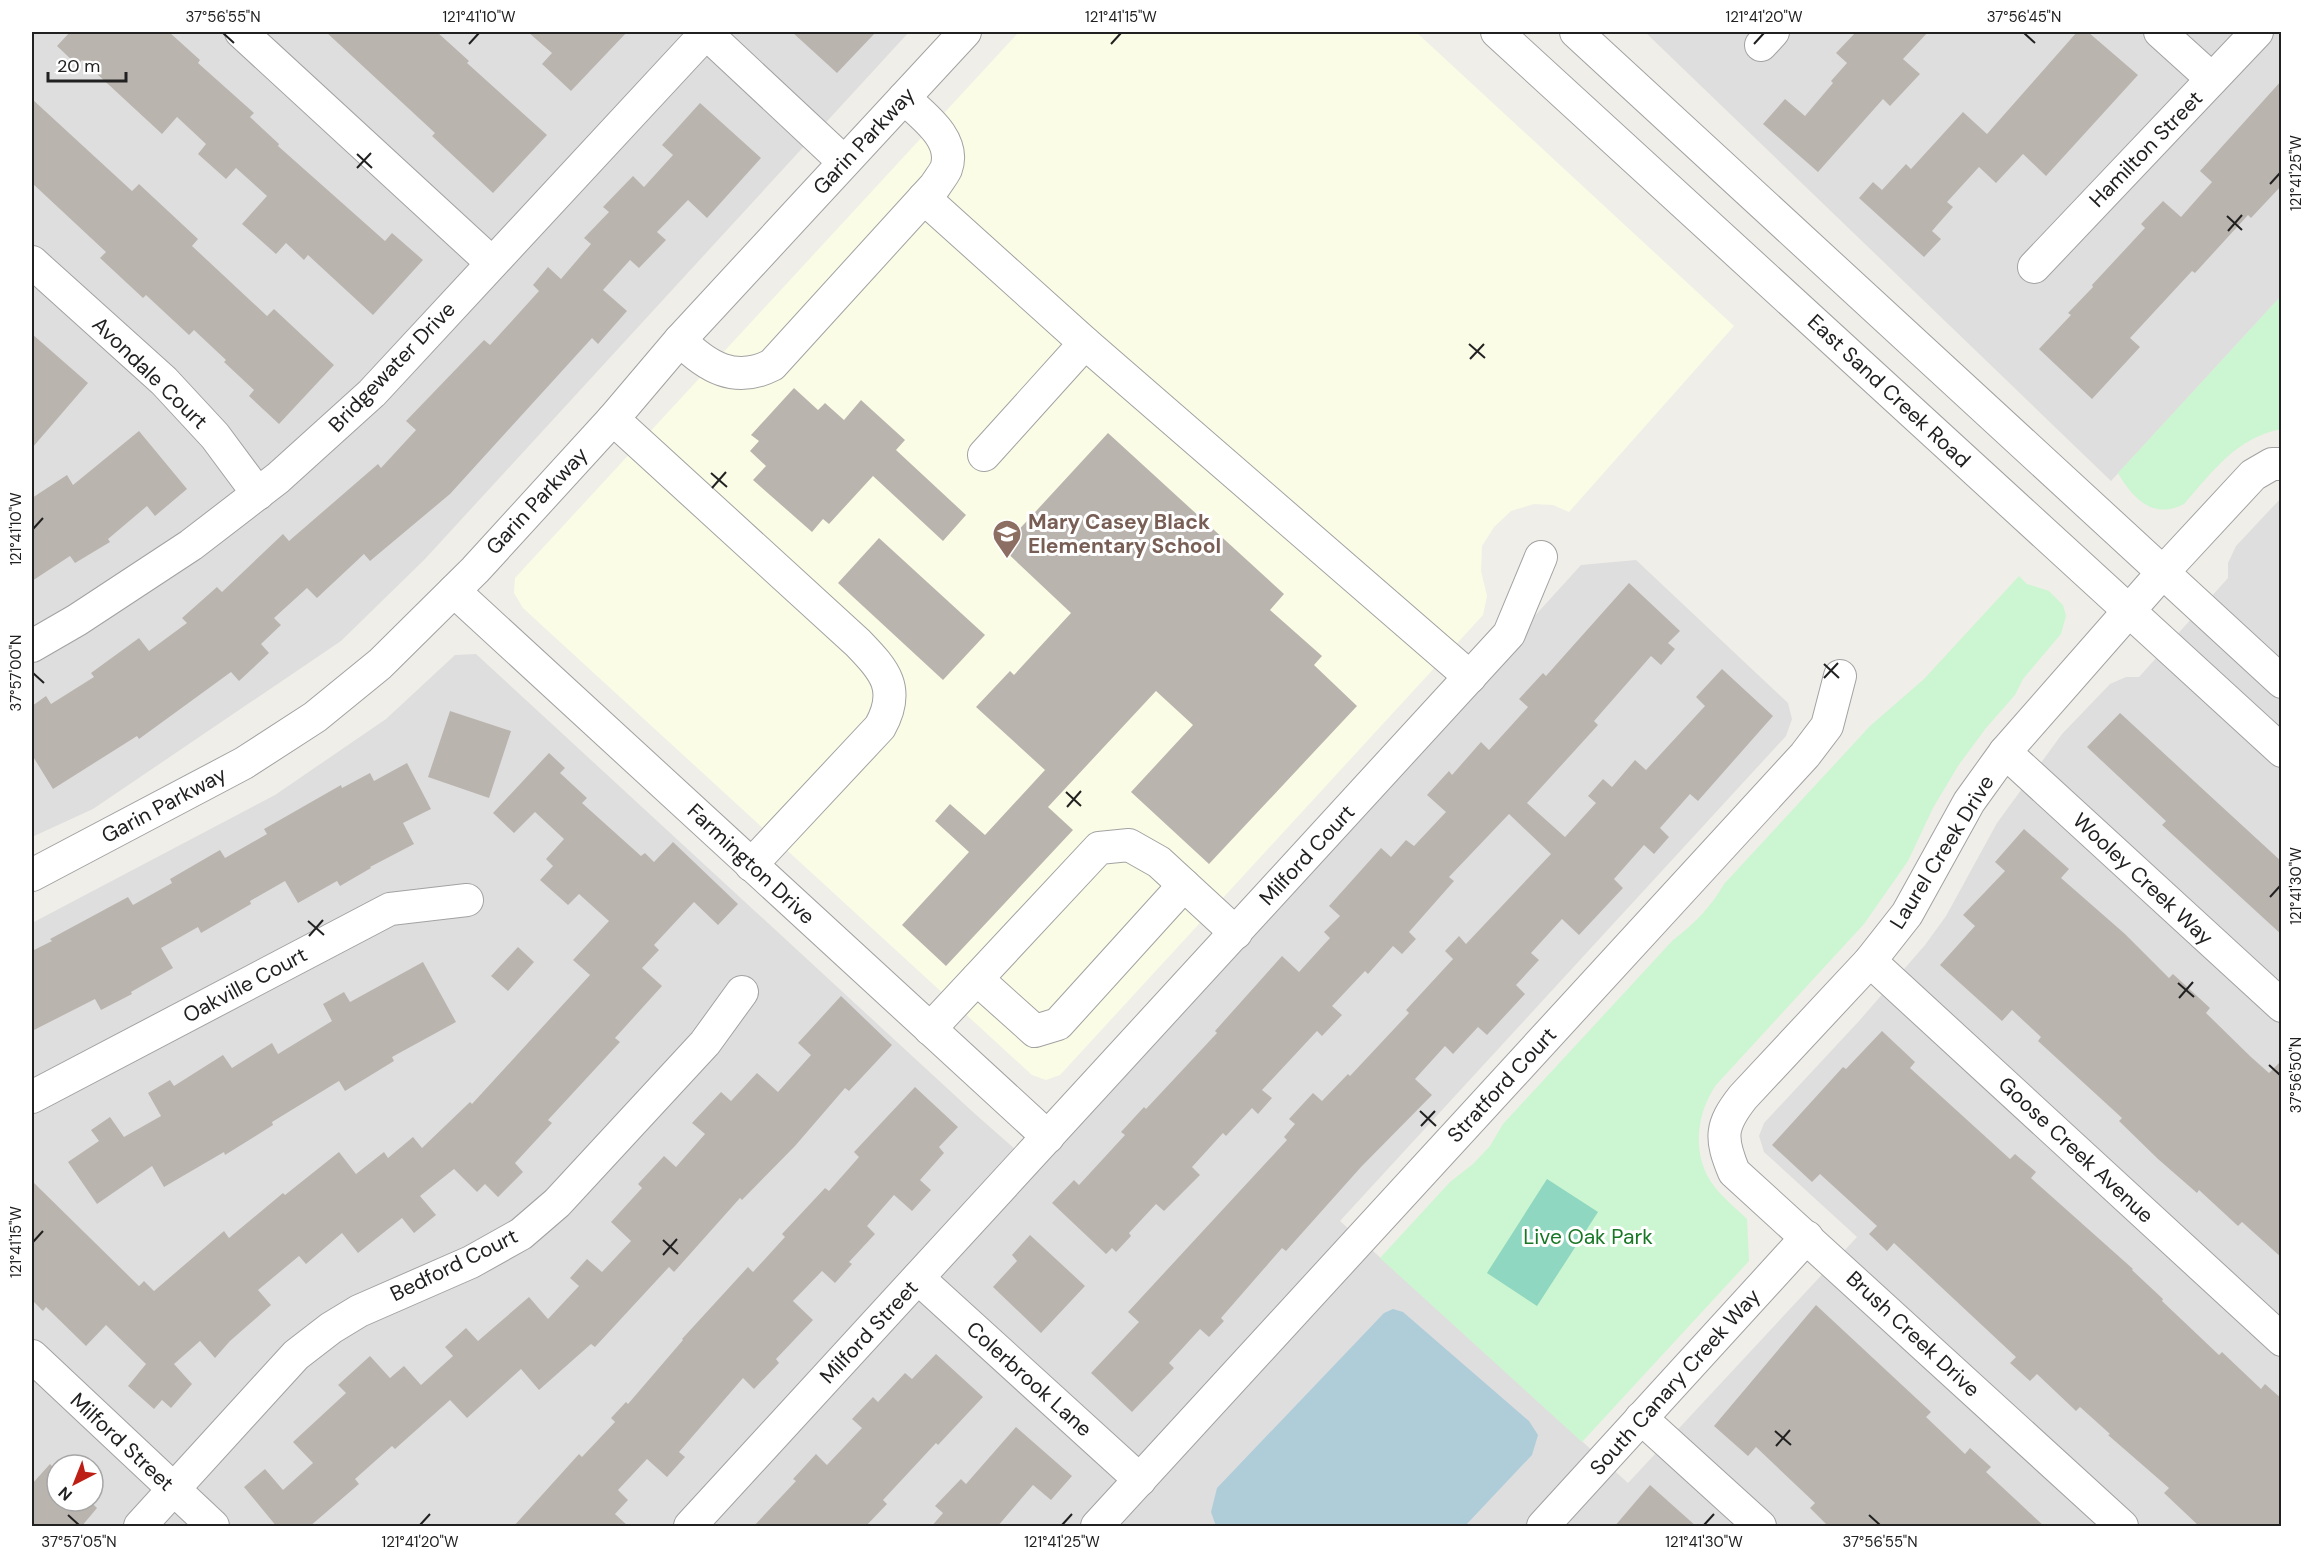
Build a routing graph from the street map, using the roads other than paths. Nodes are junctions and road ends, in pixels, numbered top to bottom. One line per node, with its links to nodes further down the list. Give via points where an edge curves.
1 (241, 32): 13 (street)
2 (706, 32): 10 (street); 13 (street, Bridgewater Drive)
3 (965, 32): 9 (street, Garin Parkway)
4 (1497, 32): 24 (street, East Sand Creek Road)
5 (1576, 32): 22 (street)
6 (2160, 32): 8 (street)
7 (2257, 32): 8 (street, Hamilton Street)
8 (2212, 79): 14 (street, Hamilton Street)
9 (904, 98): 10 (street, Garin Parkway); 11 (street, via 940,133 946,147 946,168)
10 (844, 162): 15 (street, Garin Parkway)
11 (924, 198): 15 (street, via 772,365 760,372 730,372 712,367); 16 (street)
12 (32, 262): 20 (street, Avondale Court, via 164,381 215,436)
13 (492, 263): 20 (street, Bridgewater Drive, via 372,393)
14 (2034, 267)
15 (680, 340): 17 (street, Garin Parkway)
16 (1085, 343): 18 (street); 27 (street)
17 (613, 419): 23 (street, Garin Parkway); 31 (street, via 884,670 890,693 886,716 871,738)
18 (984, 455)
19 (2282, 464): 22 (street, Laurel Creek Drive, via 2272,464 2253,475)
20 (258, 494): 25 (street, Bridgewater Drive, via 191,545)
21 (1541, 557): 27 (street, Milford Court, via 1509,634)
22 (2163, 572): 24 (street, Laurel Creek Drive); 28 (street)
23 (454, 591): 31 (street, Farmington Drive); 32 (street, Garin Parkway, via 380,664 315,717 244,763)
24 (2128, 611): 29 (street, East Sand Creek Road); 30 (street, Laurel Creek Drive)
25 (32, 646)
26 (1840, 676): 49 (street, Stratford Court, via 1827,726 1805,755)
27 (1470, 677): 35 (street, Milford Court)
28 (2282, 682)
29 (2282, 751)
30 (2005, 752): 36 (street, Laurel Creek Drive, via 1969,802 1907,914); 39 (street, Wooley Creek Way)
31 (751, 865): 40 (street, Farmington Drive)
32 (32, 874)
33 (1184, 885): 35 (street); 37 (street, via 1159,862 1129,844 1099,848); 37 (street, via 1058,1024 1035,1031)
34 (467, 900): 41 (street, Oakville Court, via 390,909)
35 (1236, 933): 43 (street, Milford Court)
36 (1870, 961): 42 (street, Laurel Creek Drive, via 1743,1096 1729,1114); 46 (street, Goose Creek Avenue)
37 (977, 979): 40 (street)
38 (742, 992): 50 (street, Bedford Court, via 705,1043 548,1211 521,1234 471,1262 359,1311 331,1328 296,1355)
39 (2282, 1006)
40 (930, 1029): 43 (street, Farmington Drive)
41 (32, 1097)
42 (1724, 1131): 44 (street, Brush Creek Drive, via 1726,1152 1734,1172)
43 (1048, 1137): 45 (street, Milford Street)
44 (1807, 1237): 48 (street, South Canary Creek Way); 57 (street, Brush Creek Drive)
45 (918, 1278): 49 (street, Colerbrook Lane); 53 (street, Milford Street)
46 (2282, 1340)
47 (32, 1356): 50 (street, Milford Street)
48 (1641, 1418): 55 (street, South Canary Creek Way); 56 (street)
49 (1140, 1480): 54 (street, Stratford Court)
50 (173, 1491): 51 (street, Bedford Court); 52 (street, Milford Street)
51 (140, 1527)
52 (213, 1527)
53 (690, 1527)
54 (1097, 1527)
55 (1543, 1527)
56 (1760, 1527)
57 (2122, 1527)

